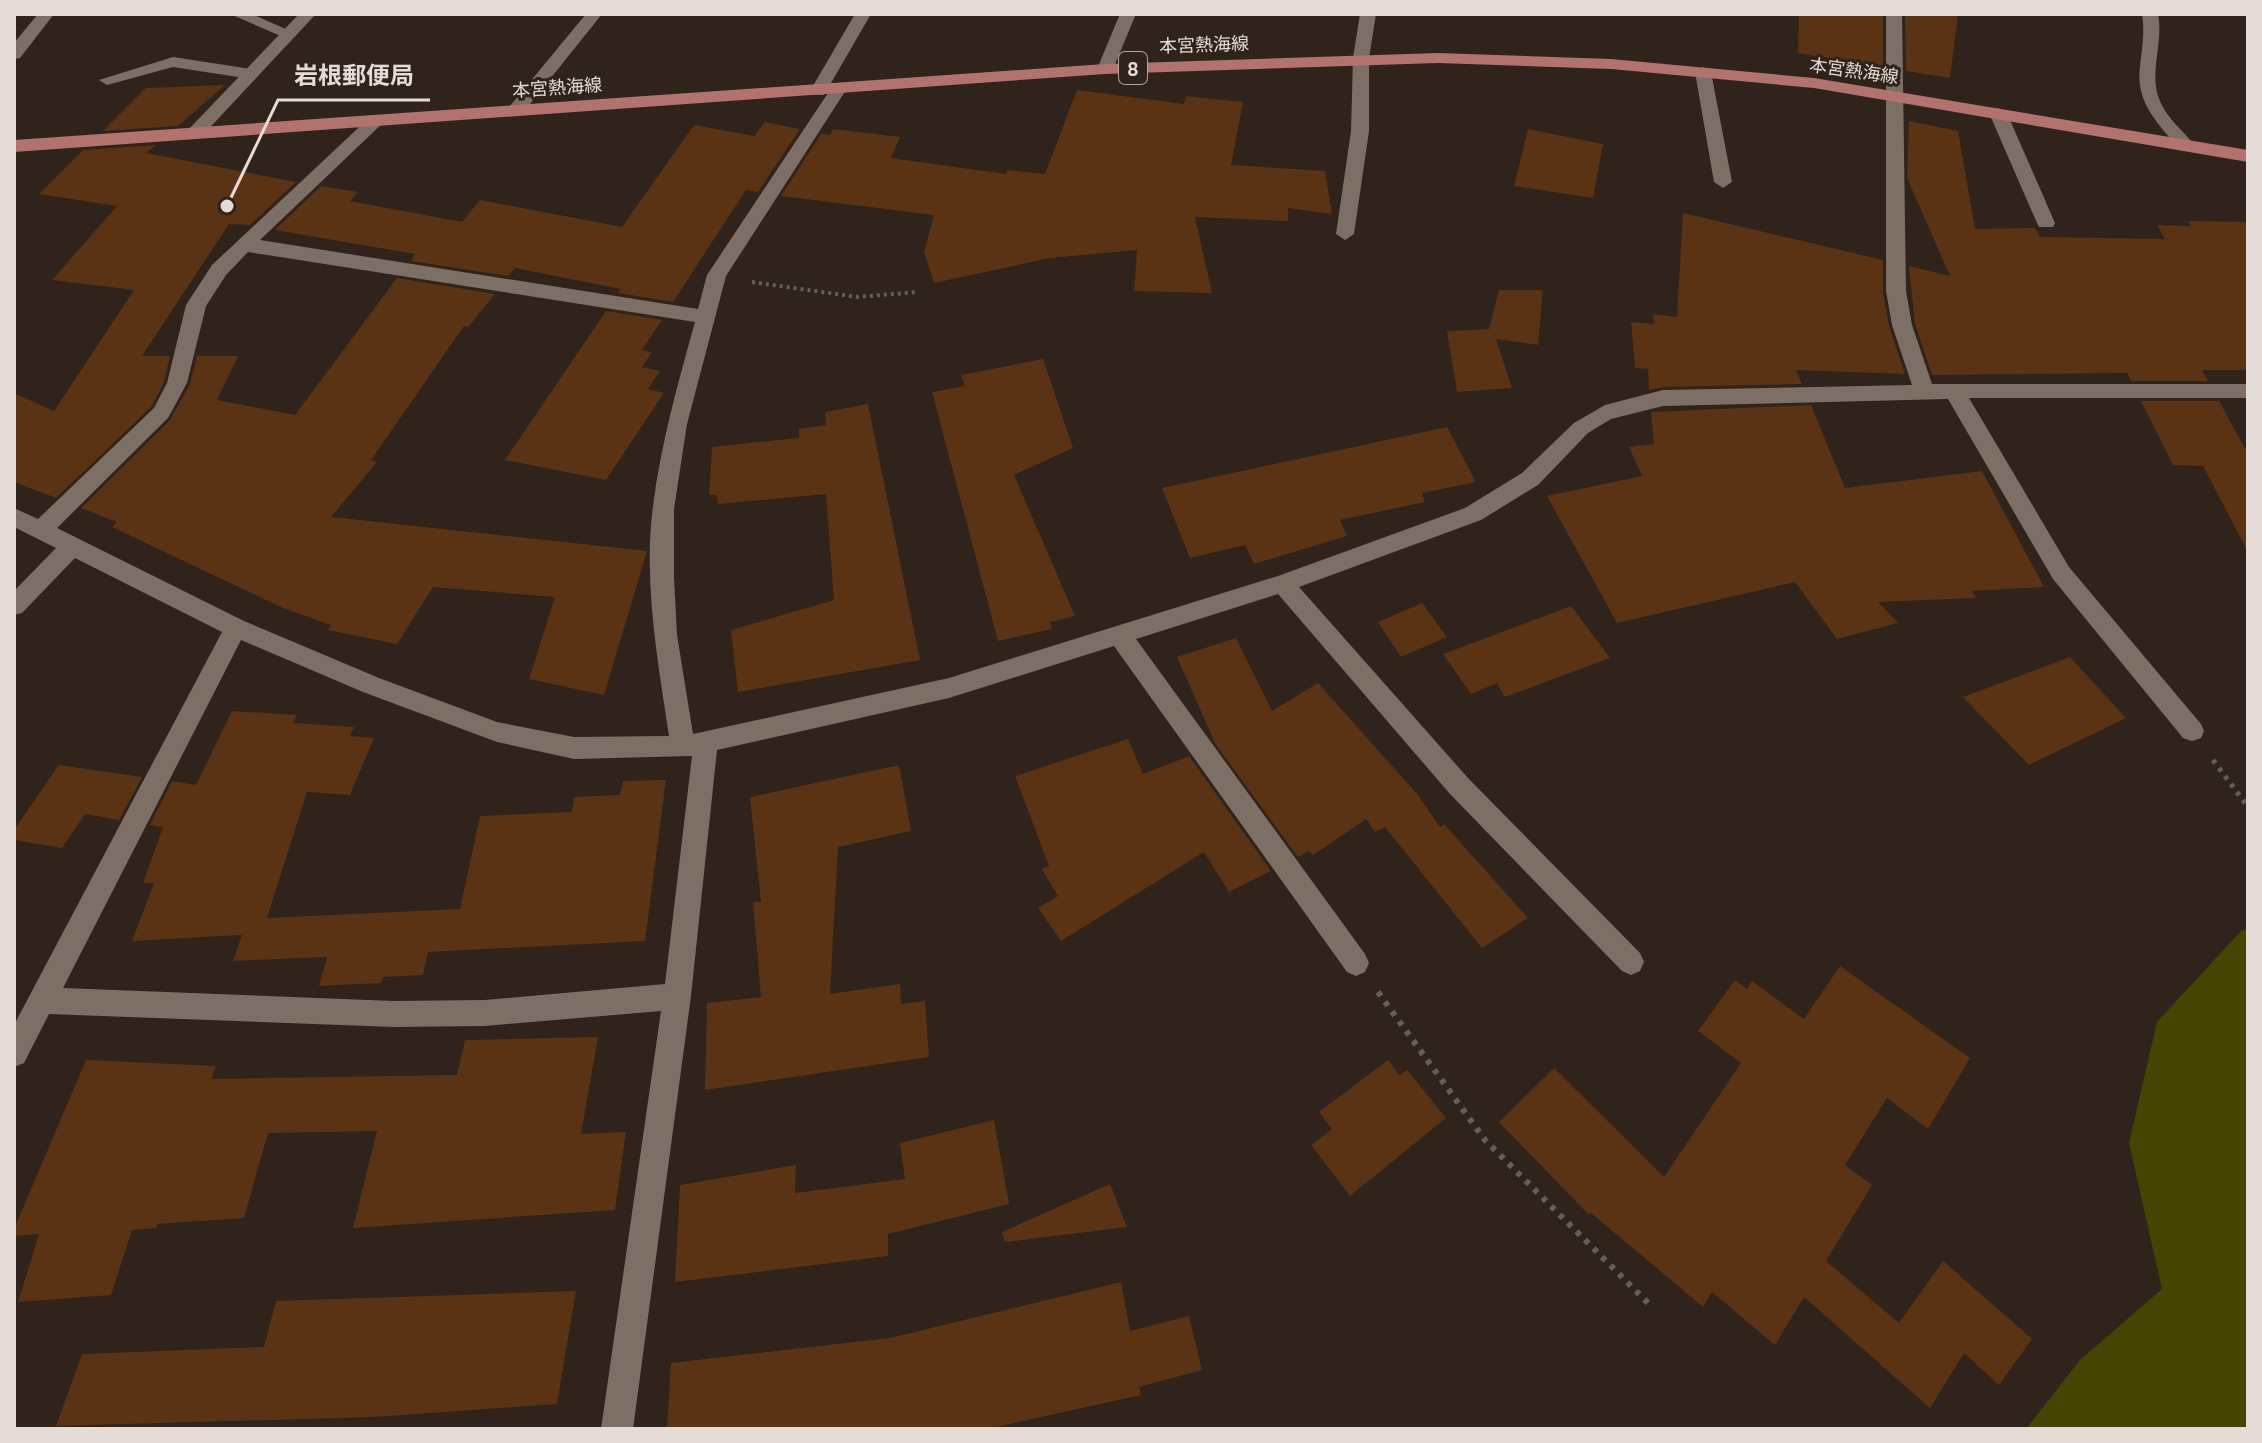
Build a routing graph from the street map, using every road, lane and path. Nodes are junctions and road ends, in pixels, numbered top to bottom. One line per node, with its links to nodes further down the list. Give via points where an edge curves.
1 (46, 14): 11 (street)
2 (238, 14): 10 (street)
3 (308, 14): 10 (street)
4 (594, 14): 19 (street)
5 (863, 14): 17 (street)
6 (1128, 14): 13 (street)
7 (1368, 14): 12 (street)
8 (1894, 14): 18 (street)
9 (2150, 14): 24 (street, via 2148,92)
10 (289, 34): 15 (street)
11 (14, 54)
12 (1361, 58): 13 (main road, 本宮熱海線 / 8); 14 (main road, 本宮熱海線 / 8, via 1525,60); 28 (street, via 1360,131)
13 (1105, 69): 17 (main road, 本宮熱海線 / 8)
14 (1703, 72): 18 (main road, 本宮熱海線 / 8); 26 (street)
15 (251, 74): 16 (street, via 173,62); 22 (street)
16 (107, 80)
17 (828, 90): 19 (main road, 本宮熱海線 / 8); 30 (street)
18 (1895, 96): 20 (main road, 本宮熱海線 / 8); 33 (street, via 1896,291)
19 (516, 110): 21 (main road, 本宮熱海線 / 8)
20 (1998, 113): 24 (main road, 本宮熱海線 / 8); 27 (street)
21 (377, 120): 22 (main road, 本宮熱海線 / 8); 29 (street)
22 (195, 133): 23 (main road, 本宮熱海線 / 8)
23 (14, 146)
24 (2186, 146): 25 (main road, 本宮熱海線 / 8)
25 (2248, 156)
26 (1723, 182)
27 (2046, 223)
28 (1345, 234)
29 (246, 245): 32 (street); 37 (street, via 219,270 196,305 177,383 161,413)
30 (717, 275): 31 (path, via 857,297); 32 (street)
31 (918, 292)
32 (704, 317): 44 (street, via 677,424 663,509 665,635)
33 (1924, 391): 34 (street); 39 (street, via 1663,398 1625,405 1581,428 1530,479 1473,514)
34 (1954, 391): 35 (street); 43 (street, via 2061,573)
35 (2248, 391)
36 (14, 517): 37 (street)
37 (40, 531): 38 (street)
38 (72, 546): 40 (street); 41 (street)
39 (1282, 584): 42 (street); 46 (street, via 1459,786)
40 (14, 606)
41 (236, 628): 44 (street, via 497,732 574,748); 49 (street)
42 (1121, 637): 44 (street, via 949,688); 47 (street)
43 (2192, 731): 45 (path)
44 (695, 745): 48 (street)
45 (2248, 807)
46 (1631, 962)
47 (1356, 963): 51 (path, via 1485,1140)
48 (677, 996): 49 (street, via 485,1013 394,1014); 52 (street)
49 (43, 1000): 50 (street)
50 (14, 1053)
51 (1652, 1307)
52 (617, 1429)

